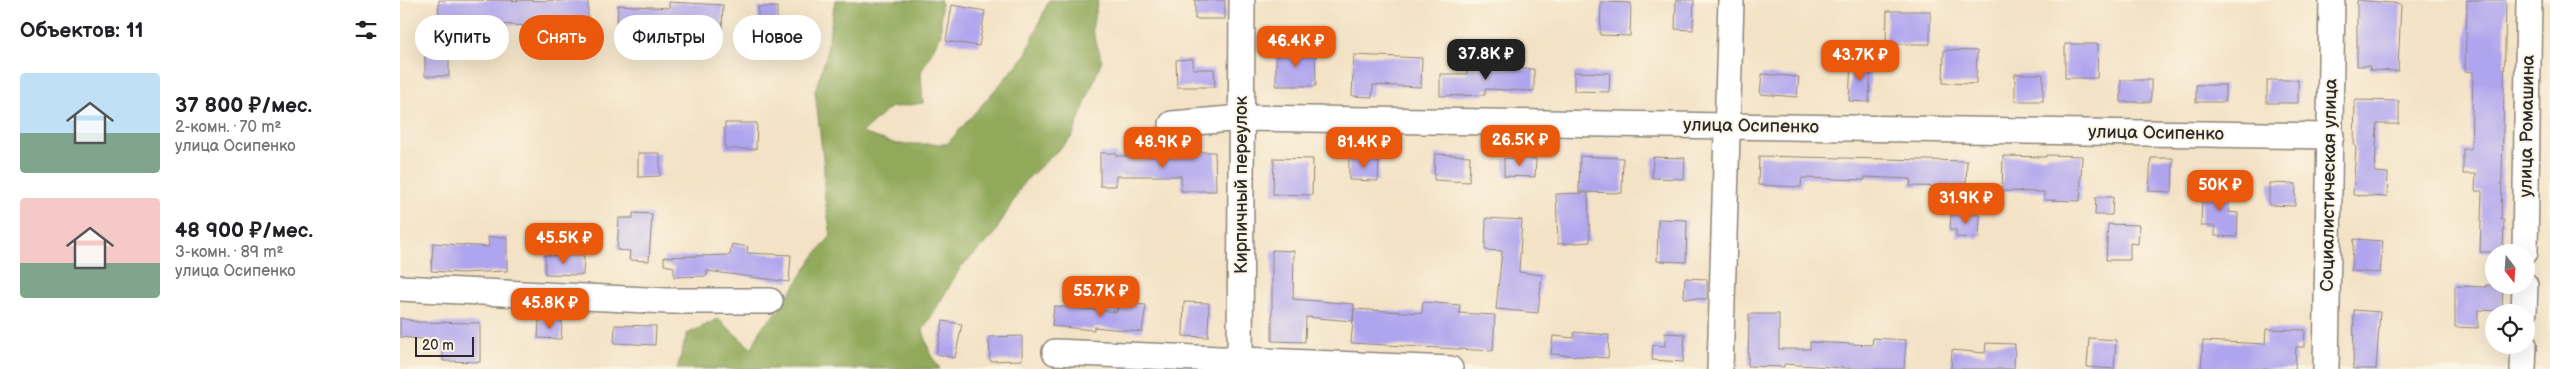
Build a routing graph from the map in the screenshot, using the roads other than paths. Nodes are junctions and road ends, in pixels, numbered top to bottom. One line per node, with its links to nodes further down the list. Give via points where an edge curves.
1 (1242, 0): 5 (street, Кирпичный переулок)
2 (1732, 0): 7 (street)
3 (2332, 0): 8 (street, Социалистическая улица)
4 (2529, 0): 9 (street, улица Ромашина)
5 (1242, 118): 6 (street, улица Осипенко); 7 (street, улица Осипенко); 14 (street, Кирпичный переулок)
6 (1172, 124)
7 (1728, 126): 8 (street, улица Осипенко); 16 (street)
8 (2331, 136): 17 (street, Социалистическая улица)
9 (2525, 244)
10 (400, 288): 11 (street, via 668,301)
11 (770, 301)
12 (1055, 352): 14 (street)
13 (2524, 354): 18 (street)
14 (1239, 365): 15 (street)
15 (1450, 369)
16 (1720, 369)
17 (2326, 369)
18 (2523, 369)

